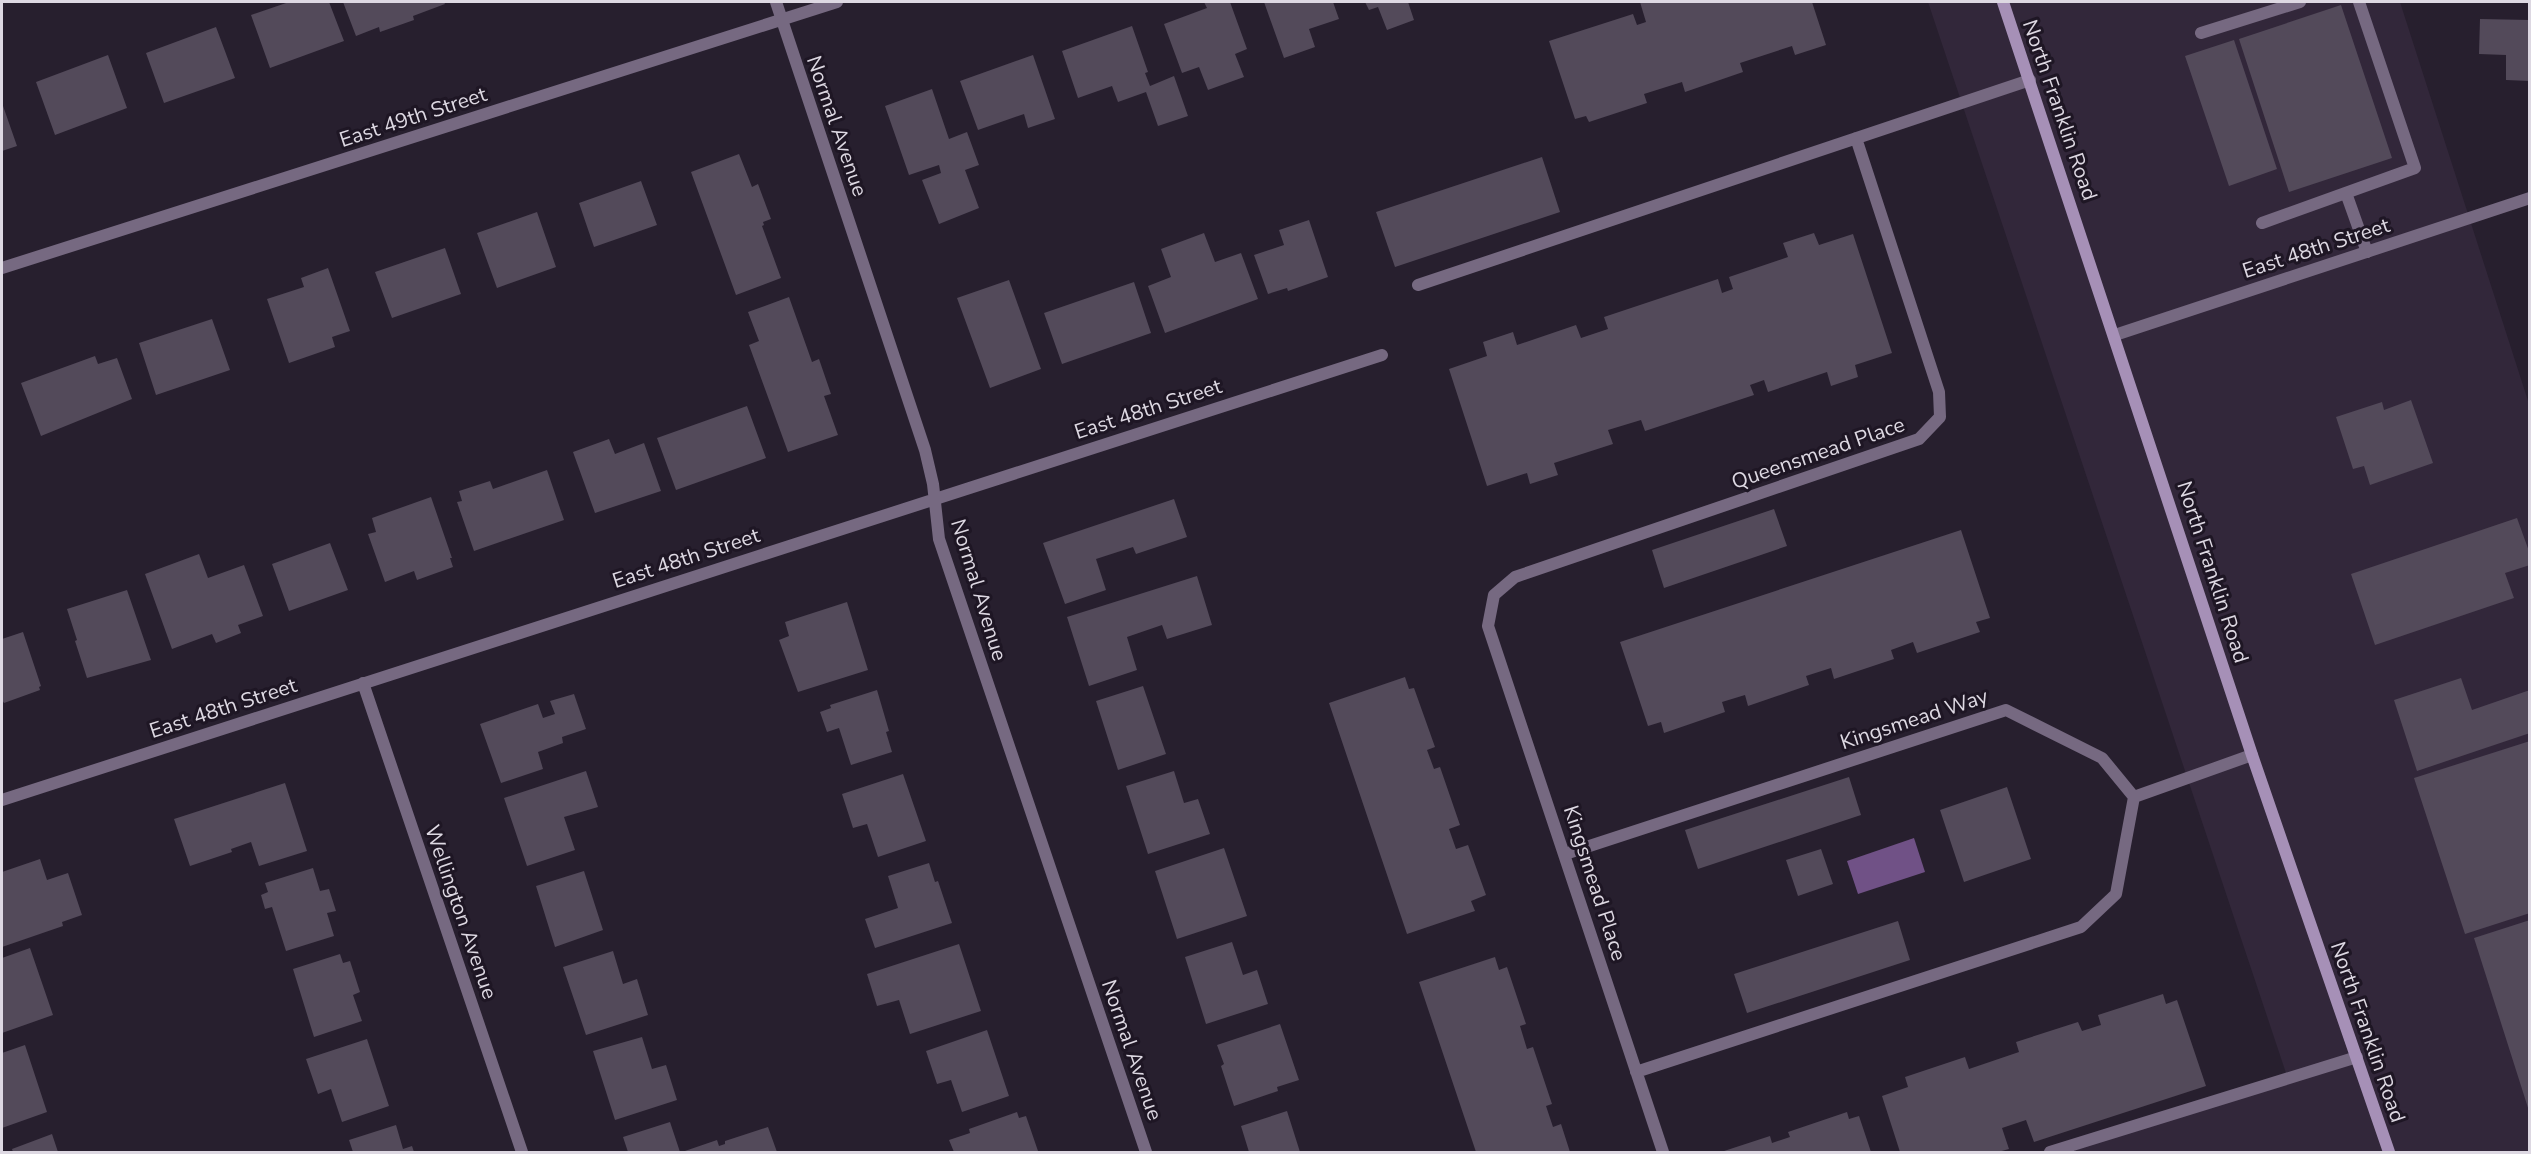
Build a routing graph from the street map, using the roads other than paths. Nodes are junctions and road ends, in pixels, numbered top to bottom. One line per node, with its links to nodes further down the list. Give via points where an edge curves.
1 (776, 2): 6 (street, Normal Avenue)
2 (837, 2): 6 (street, East 49th Street)
3 (2003, 2): 8 (main road, North Franklin Road)
4 (2300, 2): 7 (street)
5 (2359, 2): 10 (street, via 2415,168)
6 (781, 20): 14 (street, East 49th Street); 18 (street, Normal Avenue, via 925,450)
7 (2201, 33)
8 (2030, 80): 9 (street); 16 (main road, North Franklin Road)
9 (1856, 138): 15 (street); 19 (street, Queensmead Place, via 1939,392 1940,417 1919,439 1515,577 1494,595)
10 (2346, 193): 12 (street); 13 (street)
11 (2529, 198): 13 (street, East 48th Street)
12 (2262, 223)
13 (2367, 252): 16 (street, East 48th Street)
14 (2, 268)
15 (1418, 285)
16 (2115, 335): 21 (main road, North Franklin Road)
17 (1382, 355): 18 (street, East 48th Street)
18 (933, 499): 20 (street, East 48th Street); 28 (street, Normal Avenue, via 939,539)
19 (1488, 626): 24 (street, Kingsmead Place)
20 (363, 683): 23 (street, East 48th Street); 27 (street, Wellington Avenue)
21 (2252, 755): 22 (street); 25 (main road, North Franklin Road)
22 (2134, 797): 24 (street, Kingsmead Way, via 2102,759 2006,710); 26 (street, via 2116,894 2081,927)
23 (2, 800)
24 (1565, 854): 26 (street, Kingsmead Place)
25 (2357, 1057): 30 (street); 31 (main road, North Franklin Road)
26 (1636, 1071): 29 (street, Kingsmead Place)
27 (522, 1152)
28 (1146, 1152)
29 (1663, 1152)
30 (2050, 1152)
31 (2389, 1152)

